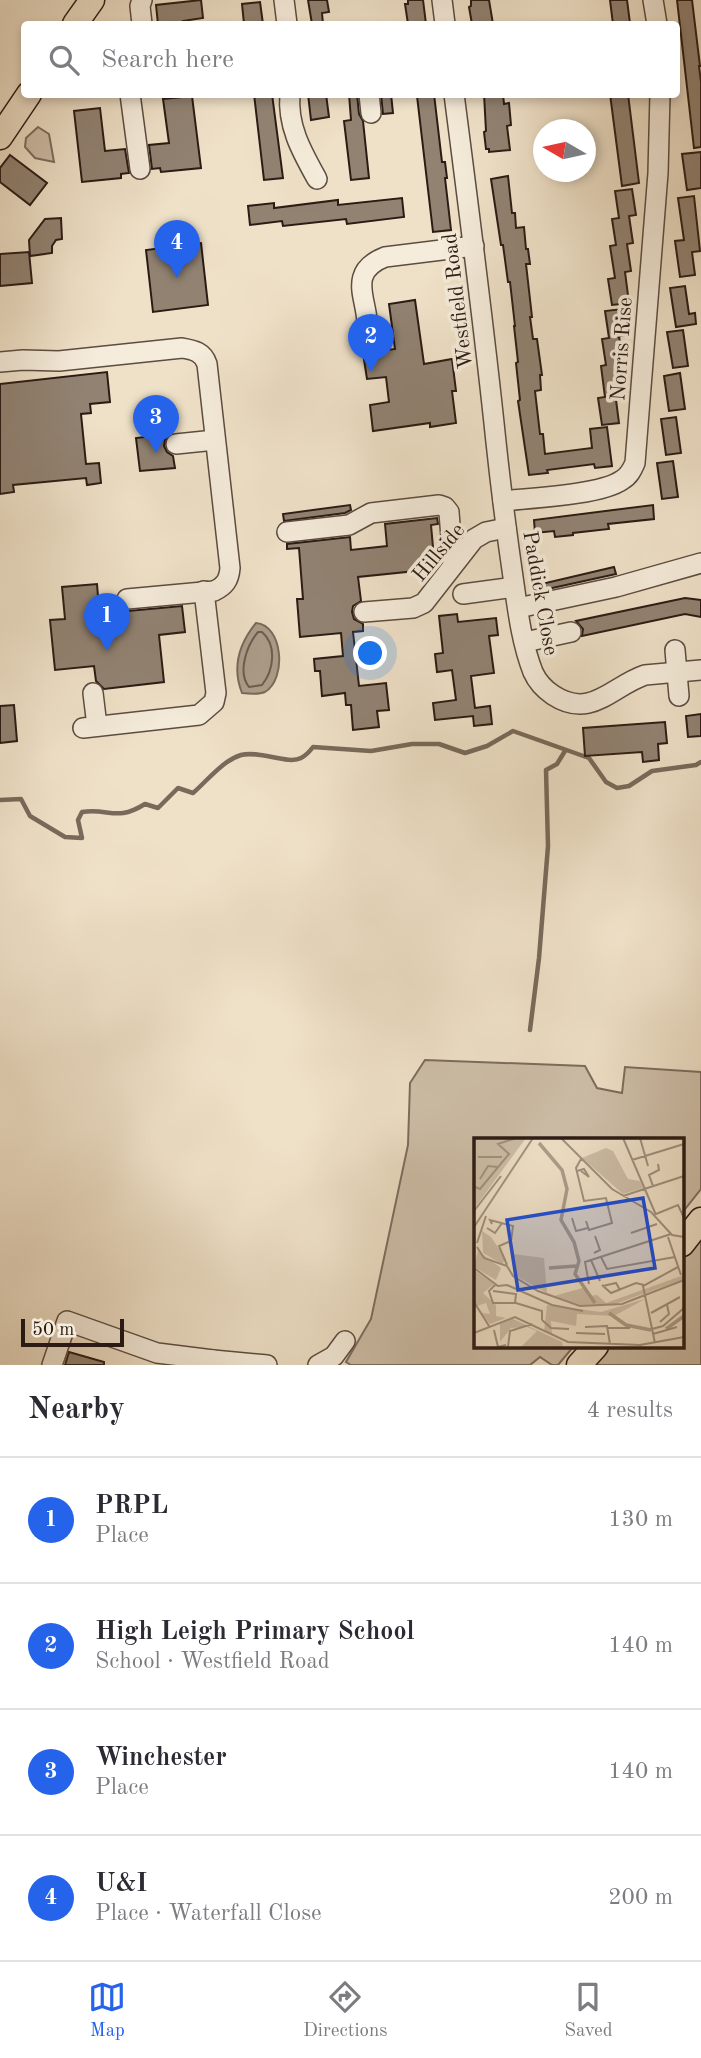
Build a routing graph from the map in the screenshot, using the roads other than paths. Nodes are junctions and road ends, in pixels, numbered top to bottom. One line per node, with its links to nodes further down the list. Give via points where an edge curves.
1 (92, 0): 6 (main road)
2 (142, 0): 7 (street)
3 (285, 0): 8 (street)
4 (442, 0): 9 (street)
5 (653, 0): 10 (street)
6 (77, 21)
7 (142, 21)
8 (287, 21)
9 (445, 21)
10 (656, 21)
11 (26, 98): 16 (main road)
12 (131, 98): 17 (street)
13 (290, 98): 18 (street, via 293,129)
14 (455, 98): 19 (street, Westfield Road)
15 (660, 98): 24 (street, Norris Rise, via 635,463 624,479 606,487)
16 (0, 137)
17 (140, 169)
18 (317, 179)
19 (474, 246): 20 (street, via 384,257 373,264 361,285 368,317); 24 (street, Westfield Road)
20 (366, 332)
21 (0, 362): 22 (street, via 182,348 198,352 207,364)
22 (215, 440): 23 (street); 30 (street, via 230,568 226,583)
23 (176, 444)
24 (503, 502): 25 (street, Paddick Close)
25 (506, 527): 28 (street, Hillside, via 479,535); 29 (street, Paddick Close)
26 (287, 532): 28 (street, via 349,525 371,513 442,505 449,512)
27 (701, 563): 33 (street)
28 (453, 564): 34 (street, Hillside, via 418,606)
29 (514, 587): 31 (street); 33 (street, Paddick Close)
30 (204, 592): 32 (street); 40 (street, via 216,694 204,712 90,727)
31 (463, 594)
32 (127, 599)
33 (517, 608): 36 (street, Paddick Close)
34 (364, 612)
35 (571, 632): 36 (street)
36 (524, 642): 39 (street, Paddick Close, via 540,684 567,702 599,701 645,675)
37 (676, 650): 39 (street)
38 (701, 670): 39 (street, Paddick Close)
39 (677, 672): 41 (street)
40 (93, 693)
41 (679, 696)
42 (701, 1220): 43 (main road)
43 (684, 1241)
44 (345, 1341): 50 (street, via 334,1356)
45 (594, 1348): 51 (main road)
46 (156, 1359): 47 (street); 48 (street, via 67,1321)
47 (213, 1363): 49 (street)
48 (52, 1365)
49 (267, 1365)
50 (318, 1365)
51 (579, 1365)

